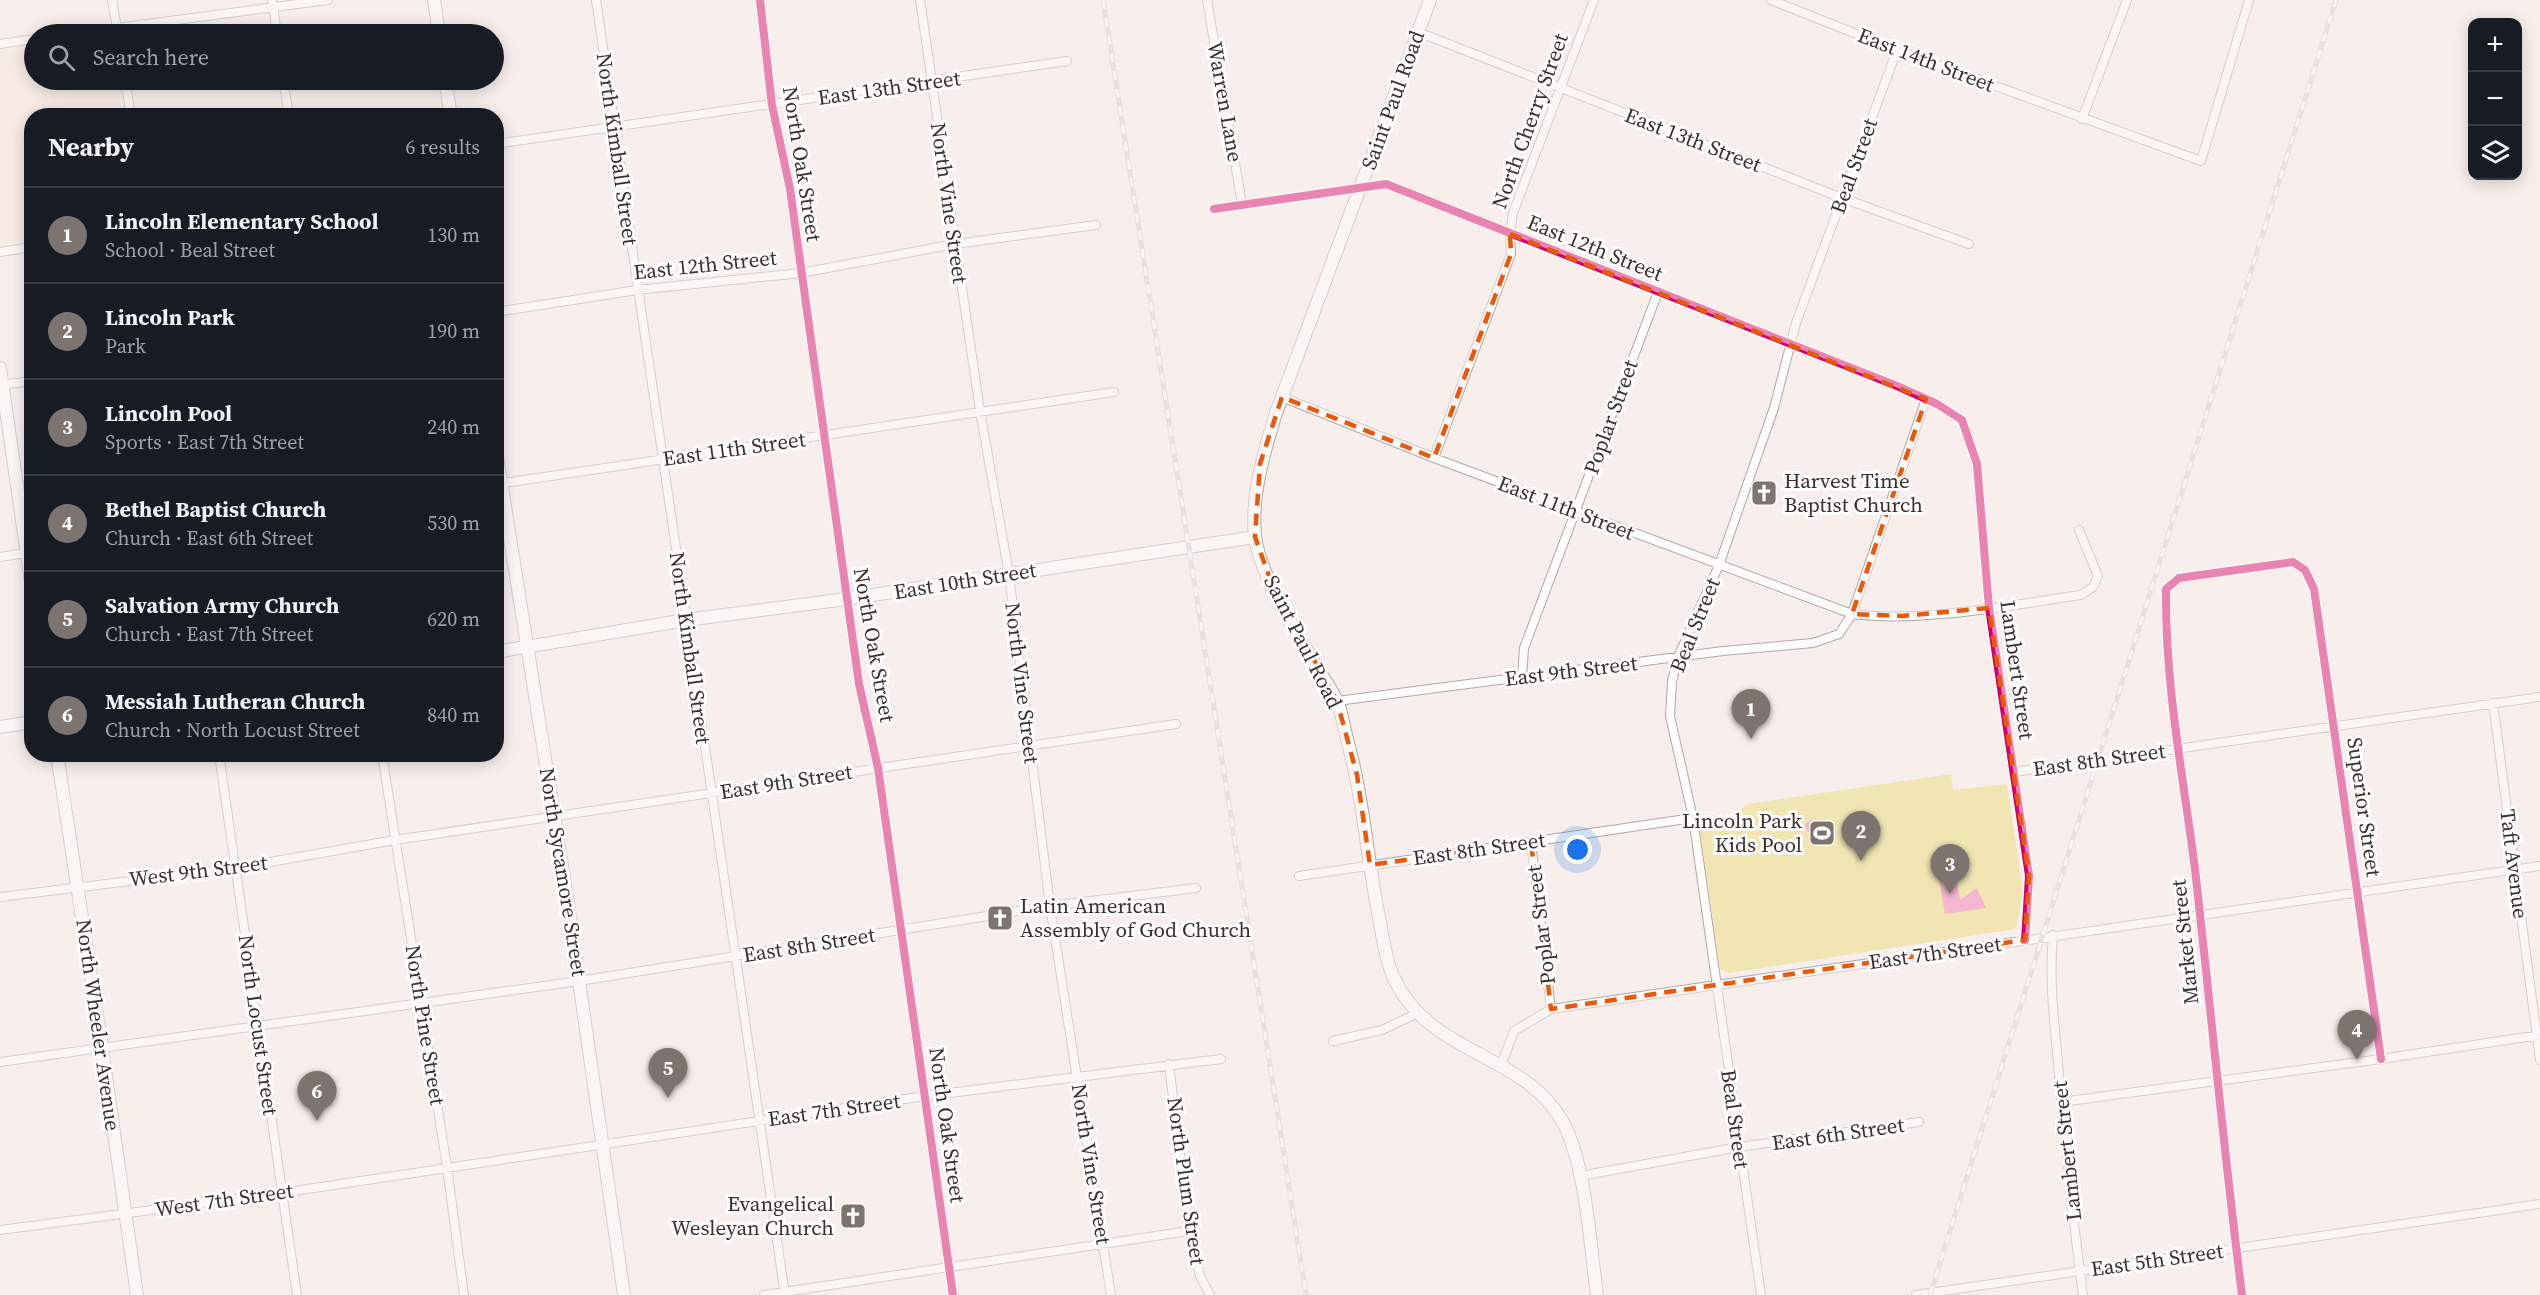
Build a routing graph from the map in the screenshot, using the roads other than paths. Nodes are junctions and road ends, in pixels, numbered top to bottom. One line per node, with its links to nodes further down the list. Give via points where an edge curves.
1 (112, 0): 14 (street)
2 (328, 0): 13 (street)
3 (434, 0): 17 (main road)
4 (596, 0): 33 (street, North Kimball Street)
5 (760, 0): 28 (street, North Oak Street)
6 (920, 0): 23 (street, North Vine Street)
7 (1207, 0): 37 (street, Warren Lane)
8 (1430, 0): 18 (main road, Saint Paul Road)
9 (1594, 0): 24 (street, North Cherry Street)
10 (1770, 0): 21 (street, East 14th Street)
11 (2127, 0): 32 (street)
12 (2249, 0): 32 (street, East 14th Street, via 2201,161)
13 (272, 4): 15 (street); 16 (street)
14 (116, 24)
15 (157, 24)
16 (275, 24)
17 (438, 24)
18 (1418, 32): 24 (street, East 13th Street); 35 (main road, Saint Paul Road)
19 (24, 40): 20 (street)
20 (0, 44)
21 (1897, 50): 32 (street, East 14th Street); 36 (street, Beal Street)
22 (1067, 61): 23 (street, East 13th Street)
23 (932, 83): 28 (street, East 13th Street); 41 (street, North Vine Street)
24 (1561, 88): 36 (street, East 13th Street); 40 (street, North Cherry Street, via 1513,213)
25 (127, 90): 29 (street)
26 (285, 90): 30 (street)
27 (447, 90): 31 (main road)
28 (772, 105): 33 (street, East 13th Street); 45 (street, North Oak Street, via 790,189)
29 (130, 108)
30 (288, 108)
31 (450, 108)
32 (2082, 119)
33 (614, 127): 34 (street, East 13th Street); 46 (street, North Kimball Street)
34 (504, 143)
35 (1361, 186): 37 (street, East 12th Street); 40 (street, East 12th Street, via 1386,184); 54 (main road, Saint Paul Road)
36 (1842, 198): 42 (street, East 13th Street); 49 (street, Beal Street)
37 (1242, 204): 38 (street, East 12th Street)
38 (1214, 209)
39 (1096, 225): 41 (street, East 12th Street)
40 (1510, 234): 47 (street, East 12th Street); 59 (street, North Cherry Street, via 1511,254)
41 (955, 244): 45 (street, East 12th Street); 56 (street, North Vine Street)
42 (1969, 244)
43 (24, 248): 44 (street)
44 (0, 252)
45 (801, 273): 46 (street, East 12th Street); 58 (street, North Oak Street)
46 (637, 290): 48 (street, East 12th Street); 60 (street, North Kimball Street)
47 (1658, 292): 49 (street, East 12th Street); 62 (street, Poplar Street)
48 (504, 311)
49 (1791, 345): 55 (street, East 12th Street); 69 (street, Beal Street, via 1774,408)
50 (0, 368): 52 (main road)
51 (24, 382): 52 (street)
52 (1, 385): 64 (main road)
53 (1114, 392): 56 (street, East 11th Street)
54 (1282, 397): 59 (street, East 11th Street); 66 (main road, Saint Paul Road, via 1260,464)
55 (1926, 399): 57 (street, East 12th Street); 74 (street)
56 (980, 411): 58 (street, East 11th Street); 71 (street, North Vine Street)
57 (1951, 413): 73 (street, Lambert Street, via 1962,420 1977,464)
58 (823, 437): 60 (street, East 11th Street); 72 (street, North Oak Street)
59 (1434, 458): 62 (street, East 11th Street)
60 (662, 459): 61 (street, East 11th Street); 75 (street, North Kimball Street)
61 (504, 483)
62 (1576, 511): 69 (street, East 11th Street); 79 (street, Poplar Street, via 1524,648)
63 (504, 513): 76 (main road, North Sycamore Street)
64 (24, 523)
65 (2079, 530): 73 (street, via 2098,576 2093,587 2081,595)
66 (1256, 537): 71 (main road, East 10th Street); 81 (main road, Saint Paul Road, via 1272,584)
67 (24, 554): 68 (street)
68 (0, 557)
69 (1719, 565): 74 (street, East 11th Street); 78 (street, Beal Street)
70 (2298, 565): 85 (street, Superior Street, via 2305,570 2314,589); 88 (street, Market Street, via 2293,562 2179,578 2166,589 2167,663)
71 (1009, 574): 72 (main road, East 10th Street); 87 (street, North Vine Street)
72 (846, 599): 75 (main road, East 10th Street); 92 (street, North Oak Street, via 859,684)
73 (1989, 608): 74 (street, via 1902,616); 93 (street, Lambert Street)
74 (1852, 614): 78 (street, East 9th Street, via 1839,634 1813,643)
75 (686, 620): 76 (main road, East 10th Street); 94 (street, North Kimball Street)
76 (527, 647): 77 (main road, East 10th Street); 95 (main road, North Sycamore Street)
77 (504, 651)
78 (1678, 657): 79 (street, East 9th Street); 96 (street, Beal Street, via 1670,717)
79 (1522, 678): 81 (street, East 9th Street)
80 (2540, 697): 82 (street, East 8th Street)
81 (1337, 701): 99 (main road, Saint Paul Road, via 1357,775)
82 (2493, 704): 85 (street, East 8th Street); 102 (street, Taft Avenue)
83 (24, 723): 86 (main road)
84 (1176, 724): 87 (street, East 9th Street)
85 (2335, 725): 88 (street, East 8th Street); 106 (street, Superior Street)
86 (0, 727)
87 (1030, 745): 92 (street, East 9th Street); 108 (street, North Vine Street)
88 (2177, 749): 93 (street, East 8th Street); 109 (street, Market Street)
89 (58, 762): 104 (main road, North Wheeler Avenue)
90 (220, 762): 101 (street, North Locust Street)
91 (383, 762): 97 (street, North Pine Street)
92 (878, 768): 94 (street, East 9th Street); 110 (street, North Oak Street)
93 (2014, 772): 112 (street, Lambert Street, via 2029,876)
94 (711, 793): 95 (street, East 9th Street); 113 (street, North Kimball Street)
95 (555, 817): 97 (street, East 9th Street); 114 (main road, North Sycamore Street)
96 (1693, 818): 98 (street, East 8th Street); 115 (street, Beal Street)
97 (395, 840): 101 (street, West 9th Street); 116 (street, North Pine Street)
98 (1531, 842): 99 (street, East 8th Street); 117 (street, Poplar Street)
99 (1370, 865): 103 (street, East 8th Street); 118 (main road, Saint Paul Road, via 1393,976)
100 (2540, 866): 102 (street, East 7th Street)
101 (236, 868): 104 (street, West 9th Street); 119 (street, North Locust Street)
102 (2514, 870): 106 (street, East 7th Street); 120 (street, Taft Avenue)
103 (1299, 876)
104 (78, 886): 107 (street, West 9th Street); 122 (main road, North Wheeler Avenue)
105 (1196, 888): 108 (street, East 8th Street)
106 (2358, 891): 109 (street, East 7th Street); 124 (street, Superior Street)
107 (0, 897)
108 (1050, 906): 110 (street, East 8th Street); 129 (street, North Vine Street)
109 (2200, 915): 111 (street, East 7th Street); 130 (street, Market Street)
110 (901, 930): 113 (street, East 8th Street); 131 (street, North Oak Street)
111 (2053, 935): 112 (street, East 7th Street); 132 (street, Lambert Street, via 2050,967)
112 (2025, 940): 115 (street, East 7th Street)
113 (735, 957): 114 (street, East 8th Street); 133 (street, North Kimball Street)
114 (579, 981): 116 (street, East 8th Street); 135 (main road, North Sycamore Street)
115 (1715, 985): 117 (street, East 7th Street); 136 (street, Beal Street)
116 (422, 1003): 119 (street, East 8th Street); 137 (street, North Pine Street)
117 (1551, 1009): 128 (street, East 7th Street, via 1514,1030)
118 (1418, 1013): 121 (street, via 1382,1030); 128 (main road, Saint Paul Road, via 1434,1029)
119 (259, 1026): 122 (street, East 8th Street); 139 (street, North Locust Street)
120 (2538, 1035): 124 (street); 125 (street, Taft Avenue)
121 (1333, 1041)
122 (102, 1048): 126 (street, East 8th Street); 141 (main road, North Wheeler Avenue)
123 (1221, 1059): 127 (street, East 7th Street)
124 (2381, 1059): 130 (street)
125 (2540, 1060)
126 (0, 1062)
127 (1169, 1064): 129 (street, East 7th Street); 143 (street, North Plum Street)
128 (1501, 1066): 138 (main road, Saint Paul Road, via 1534,1088 1561,1119)
129 (1077, 1076): 131 (street, East 7th Street); 144 (street, North Vine Street)
130 (2218, 1081): 132 (street); 145 (street, Market Street)
131 (925, 1096): 133 (street, East 7th Street); 146 (street, North Oak Street)
132 (2061, 1102): 147 (street, Lambert Street)
133 (759, 1121): 135 (street, East 7th Street); 148 (street, North Kimball Street)
134 (1919, 1122): 136 (street, East 6th Street)
135 (601, 1144): 137 (street, East 7th Street); 152 (main road, North Sycamore Street)
136 (1739, 1147): 138 (street, East 6th Street); 158 (street, Beal Street)
137 (447, 1167): 139 (street, West 7th Street); 151 (street, North Pine Street)
138 (1580, 1176): 157 (main road, Saint Paul Road)
139 (281, 1193): 141 (street, West 7th Street); 150 (street, North Locust Street)
140 (2540, 1204): 145 (street, East 5th Street)
141 (125, 1214): 142 (street, West 7th Street); 149 (main road, North Wheeler Avenue)
142 (0, 1230)
143 (1189, 1231): 144 (street); 156 (street, North Plum Street, via 1200,1276)
144 (1103, 1244): 146 (street); 155 (street, North Vine Street)
145 (2236, 1248): 147 (street, East 5th Street); 161 (street, Market Street)
146 (950, 1267): 148 (street); 154 (street, North Oak Street)
147 (2080, 1271): 159 (street, East 5th Street); 160 (street, Lambert Street)
148 (784, 1293): 153 (street)
149 (137, 1295)
150 (297, 1295)
151 (464, 1295)
152 (624, 1295)
153 (764, 1295)
154 (953, 1295)
155 (1111, 1295)
156 (1210, 1295)
157 (1597, 1295)
158 (1761, 1295)
159 (1916, 1295)
160 (2083, 1295)
161 (2242, 1295)

